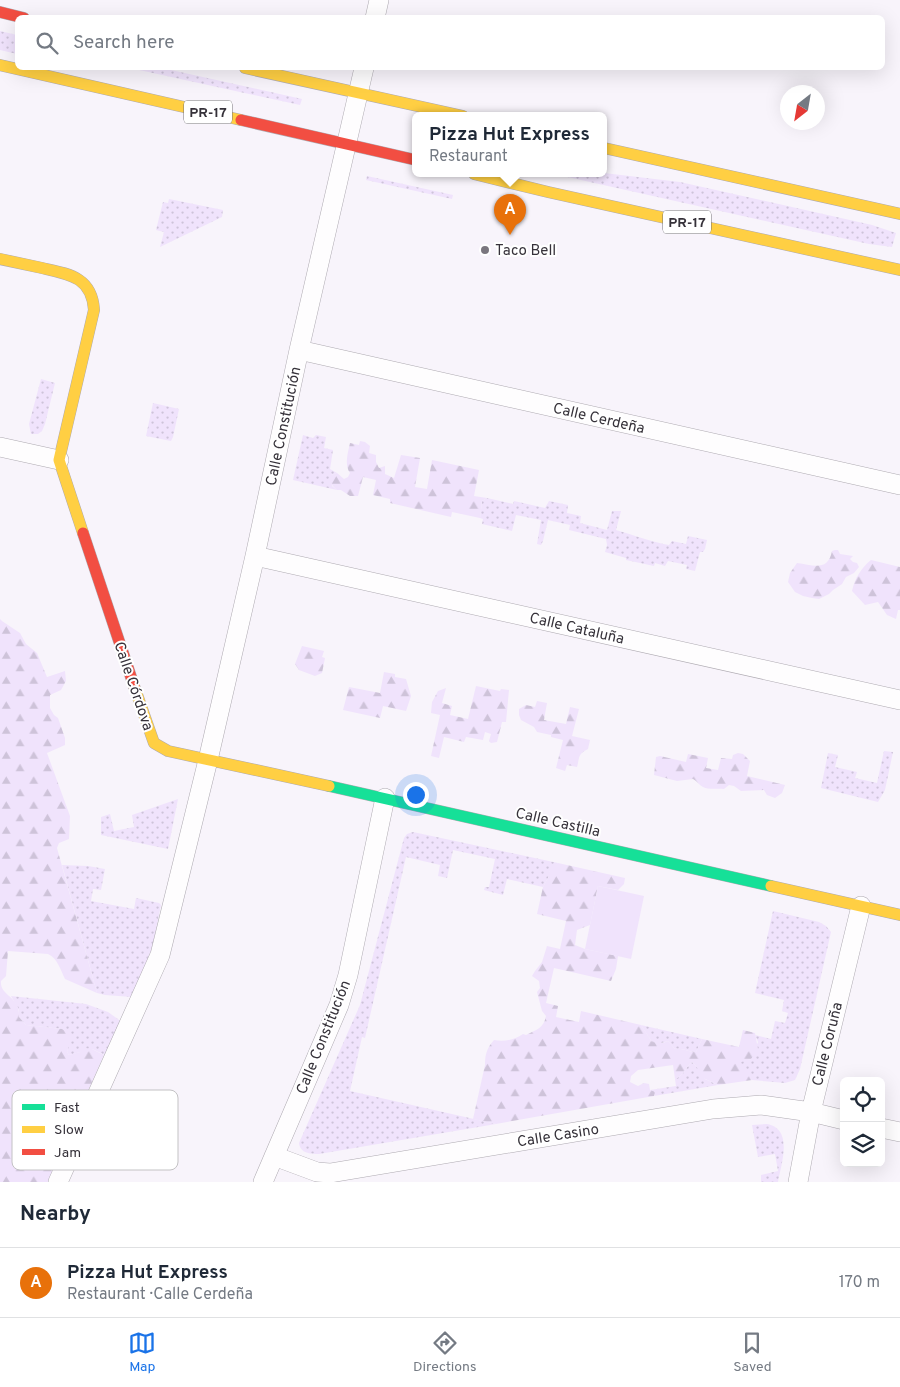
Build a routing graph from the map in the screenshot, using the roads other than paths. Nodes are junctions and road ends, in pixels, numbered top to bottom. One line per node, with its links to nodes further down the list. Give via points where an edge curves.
1 (379, 0): 3 (street)
2 (0, 12): 4 (main road)
3 (376, 15)
4 (15, 16)
5 (0, 65): 6 (main road, PR-17)
6 (15, 68)
7 (22, 70): 12 (main road, PR-17)
8 (254, 70): 10 (main road)
9 (364, 70): 10 (street, Calle Constitución)
10 (358, 93): 11 (main road); 12 (street, Calle Constitución)
11 (445, 112)
12 (346, 144): 14 (main road, PR-17); 19 (street, Calle Constitución)
13 (607, 149): 16 (main road)
14 (412, 159)
15 (486, 177): 18 (main road, PR-17)
16 (900, 214)
17 (0, 259): 21 (main road, via 71,275 88,287 93,296 94,310)
18 (900, 270)
19 (299, 350): 22 (street, Calle Cerdeña); 23 (street, Calle Constitución)
20 (0, 447): 21 (street)
21 (59, 460): 25 (main road, Calle Córdova, via 154,743 168,751)
22 (899, 481)
23 (255, 556): 24 (street, Calle Cataluña); 25 (street, Calle Constitución)
24 (900, 700)
25 (208, 760): 26 (main road, Calle Castilla); 29 (street, via 160,955)
26 (385, 798): 27 (main road, Calle Castilla); 34 (street, Calle Constitución, via 339,1005)
27 (861, 906): 28 (main road, Calle Castilla); 30 (street, Calle Coruña)
28 (900, 915)
29 (99, 1090)
30 (811, 1112): 31 (street, Calle Casino); 34 (street, Calle Casino, via 761,1105 713,1109 330,1173 317,1172); 38 (street, Calle Coruña)
31 (840, 1119)
32 (885, 1129): 33 (street)
33 (900, 1132)
34 (274, 1156): 37 (street, Calle Constitución)
35 (63, 1170): 36 (street)
36 (58, 1182)
37 (263, 1182)
38 (798, 1182)

